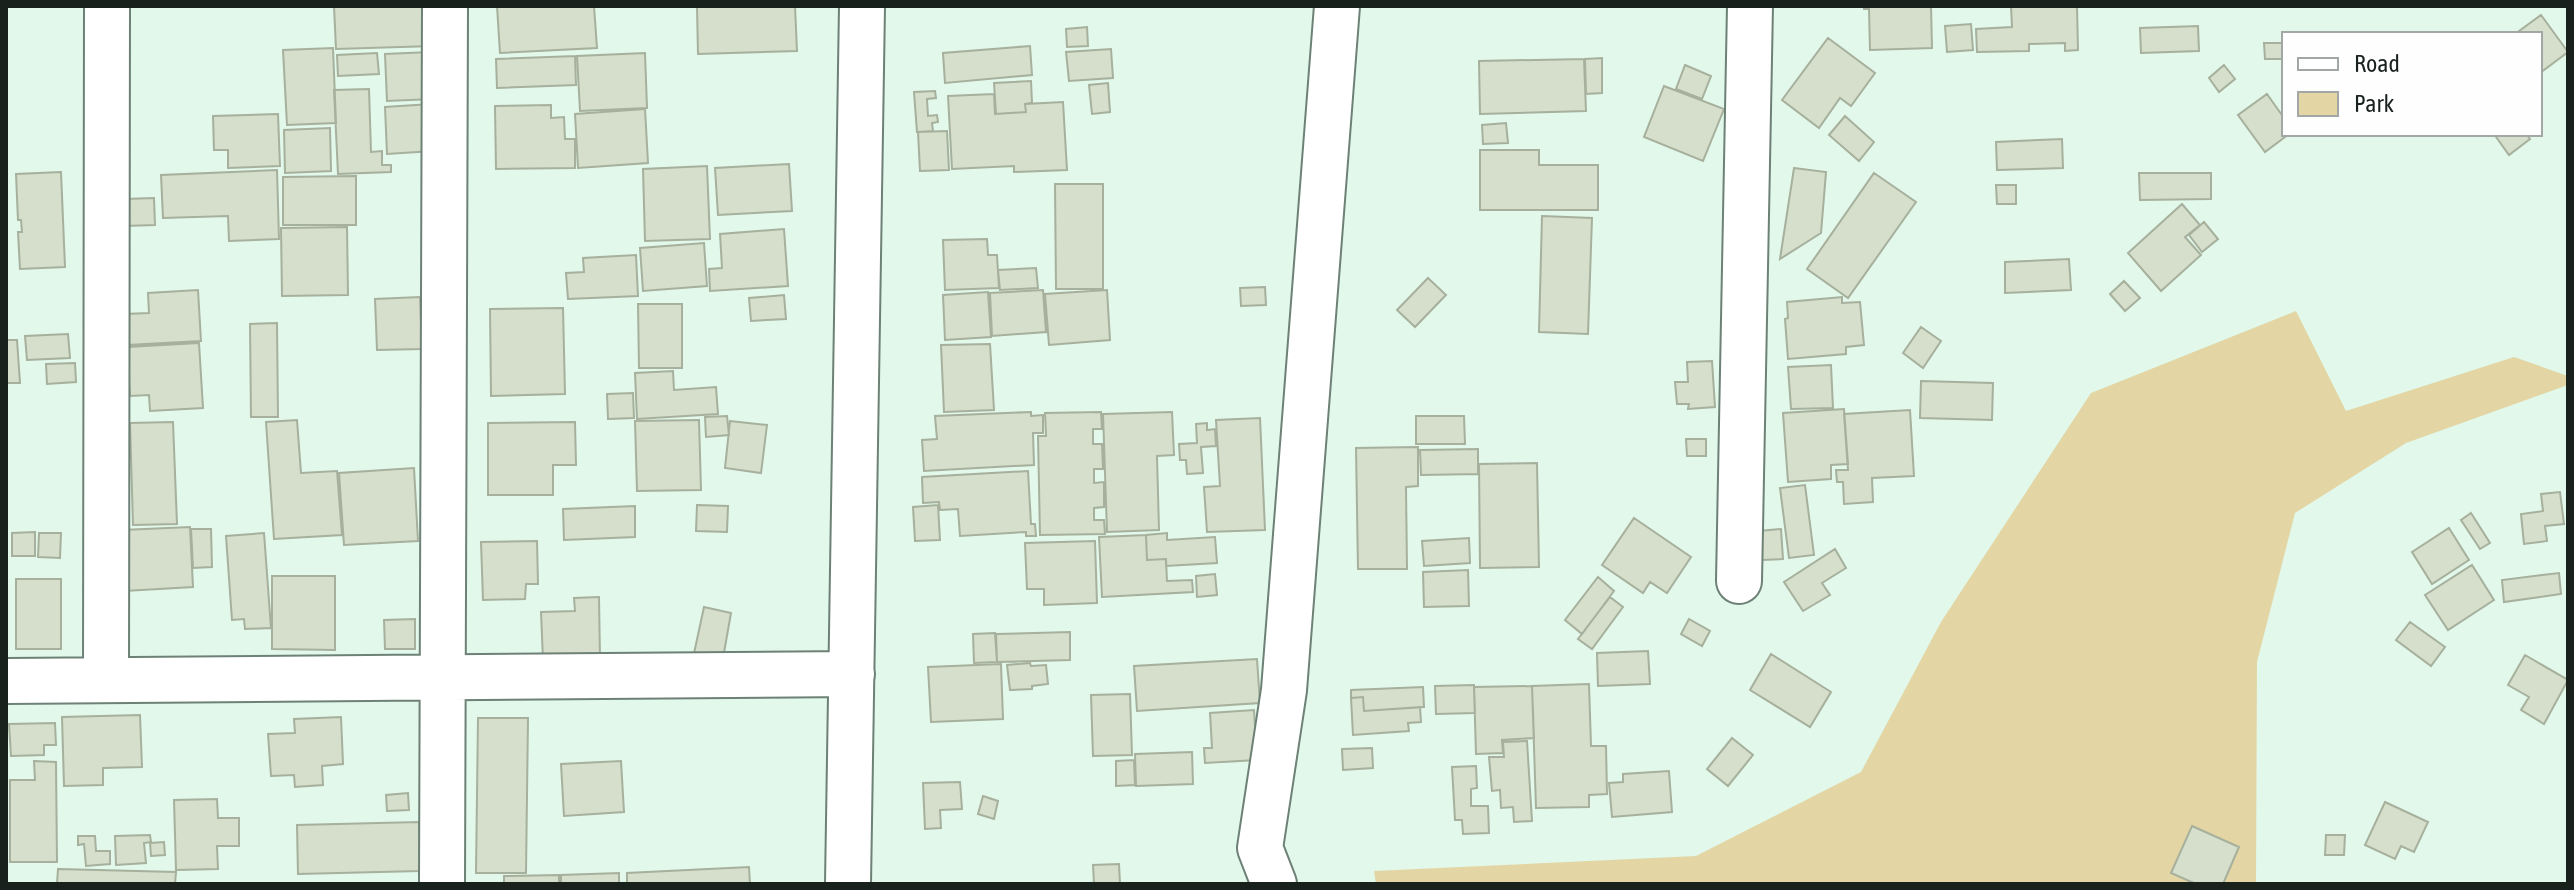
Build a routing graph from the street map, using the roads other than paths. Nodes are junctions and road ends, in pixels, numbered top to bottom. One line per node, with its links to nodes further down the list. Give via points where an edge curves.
1 (107, 6): 9 (street)
2 (445, 6): 8 (street)
3 (862, 6): 7 (street)
4 (1337, 6): 13 (street, via 1284,690 1260,848)
5 (1750, 6): 6 (street)
6 (1739, 581)
7 (852, 674): 8 (street); 12 (street)
8 (444, 678): 9 (street); 11 (street)
9 (106, 680): 10 (street)
10 (6, 681)
11 (442, 884)
12 (848, 884)
13 (1274, 884)

